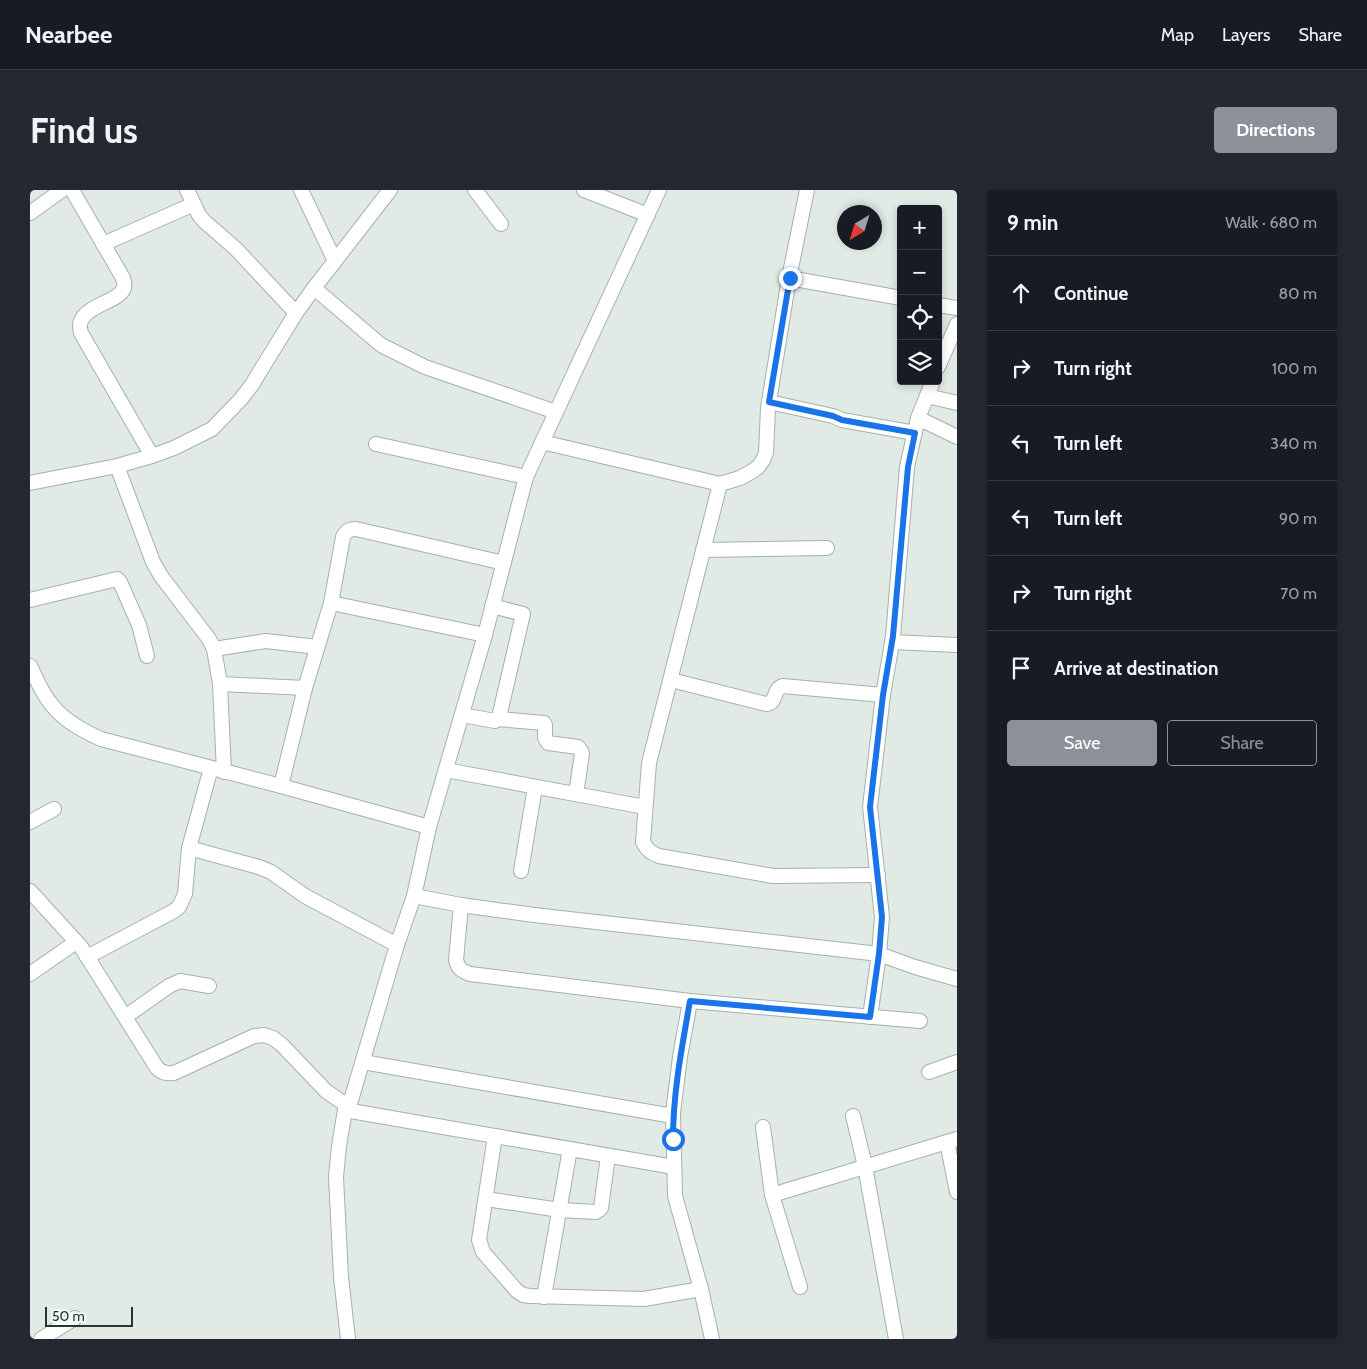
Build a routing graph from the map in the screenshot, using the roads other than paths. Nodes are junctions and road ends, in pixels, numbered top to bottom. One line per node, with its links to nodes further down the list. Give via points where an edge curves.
1 (62, 190): 11 (street)
2 (72, 190): 14 (street)
3 (187, 190): 10 (street)
4 (301, 190): 15 (street)
5 (390, 190): 15 (street)
6 (475, 190): 13 (street)
7 (584, 190): 12 (street)
8 (659, 190): 12 (street)
9 (807, 190): 16 (street)
10 (194, 204): 14 (street); 21 (street, via 210,228 231,244)
11 (30, 214)
12 (648, 215): 28 (street)
13 (501, 224)
14 (103, 244): 34 (street, via 123,278 124,290 86,314 80,324 81,334)
15 (335, 262): 17 (street)
16 (790, 278): 18 (street); 26 (street)
17 (314, 288): 21 (street); 28 (street, via 380,345 393,352 425,367)
18 (897, 297)
19 (942, 306): 20 (street)
20 (957, 308)
21 (296, 313): 34 (street, via 251,386 224,418 203,435)
22 (957, 324): 23 (street)
23 (942, 358)
24 (931, 385): 25 (street)
25 (927, 396): 27 (street); 29 (street)
26 (769, 402): 30 (street); 38 (street, via 763,460 751,472)
27 (957, 403)
28 (556, 412): 32 (street)
29 (918, 418): 30 (street); 31 (street)
30 (915, 433): 46 (street, via 908,467)
31 (957, 437)
32 (542, 442): 36 (street); 38 (street)
33 (376, 444): 36 (street)
34 (152, 456): 35 (street)
35 (117, 466): 37 (street); 49 (street, via 153,562)
36 (526, 477): 41 (street)
37 (30, 483)
38 (720, 484): 40 (street)
39 (827, 548): 40 (street)
40 (703, 550): 52 (street)
41 (504, 563): 43 (street, via 350,529 343,537); 44 (street)
42 (30, 600): 50 (street, via 117,579 139,625)
43 (331, 603): 45 (street); 48 (street)
44 (492, 606): 45 (street); 57 (street, via 523,614)
45 (485, 635): 56 (street)
46 (892, 642): 47 (street); 55 (street)
47 (957, 645)
48 (318, 647): 49 (street, via 266,641); 54 (street)
49 (214, 649): 53 (street)
50 (147, 656)
51 (30, 666): 58 (street, via 52,706 88,734)
52 (671, 680): 55 (street, via 766,704 773,701 776,690 783,686); 63 (street, via 649,763)
53 (220, 684): 54 (street); 58 (street)
54 (305, 688): 60 (street)
55 (883, 695): 69 (street, via 870,807)
56 (462, 715): 57 (street, via 492,721); 59 (street)
57 (498, 719): 62 (street, via 544,723 548,743 578,747 582,754)
58 (218, 770): 60 (street); 67 (street)
59 (446, 770): 61 (street); 66 (street)
60 (281, 786): 66 (street)
61 (535, 786): 62 (street); 68 (street)
62 (576, 794): 63 (street)
63 (645, 807): 69 (street, via 643,842 646,848 659,856 773,876)
64 (54, 809): 65 (street)
65 (30, 822)
66 (429, 827): 71 (street)
67 (189, 848): 74 (street, via 271,872 305,896); 76 (street, via 185,894 179,907)
68 (521, 871)
69 (878, 875): 75 (street, via 882,917)
70 (30, 891): 73 (street)
71 (414, 896): 72 (street); 74 (street)
72 (462, 905): 75 (street); 80 (street, via 456,960 463,972)
73 (76, 942): 76 (street); 77 (street)
74 (397, 945): 84 (street)
75 (879, 954): 78 (street); 82 (street)
76 (87, 957): 81 (street)
77 (30, 974)
78 (957, 979)
79 (209, 986): 81 (street, via 180,981)
80 (690, 1001): 82 (street); 88 (street, via 678,1064)
81 (124, 1017): 87 (street, via 157,1068 164,1073 174,1073 254,1036 273,1038)
82 (870, 1017): 83 (street)
83 (920, 1021)
84 (363, 1062): 87 (street); 88 (street)
85 (957, 1062): 86 (street)
86 (929, 1072)
87 (347, 1108): 91 (street); 107 (street, via 338,1146 336,1177)
88 (673, 1116): 96 (street)
89 (853, 1116): 95 (street)
90 (763, 1127): 98 (street)
91 (495, 1136): 93 (street); 99 (street)
92 (952, 1141): 95 (street); 97 (street)
93 (570, 1149): 94 (street); 100 (street)
94 (608, 1156): 96 (street); 100 (street, via 601,1208 596,1212)
95 (865, 1166): 98 (street); 109 (street)
96 (674, 1167): 102 (street, via 675,1196)
97 (957, 1192)
98 (772, 1195): 101 (street)
99 (486, 1199): 100 (street); 103 (street, via 479,1240 483,1252 517,1291 523,1295)
100 (560, 1210): 103 (street)
101 (800, 1287)
102 (701, 1289): 103 (street, via 644,1298); 108 (street)
103 (544, 1297)
104 (75, 1318): 105 (street)
105 (59, 1334): 106 (street)
106 (41, 1339)
107 (348, 1339)
108 (712, 1339)
109 (896, 1339)

